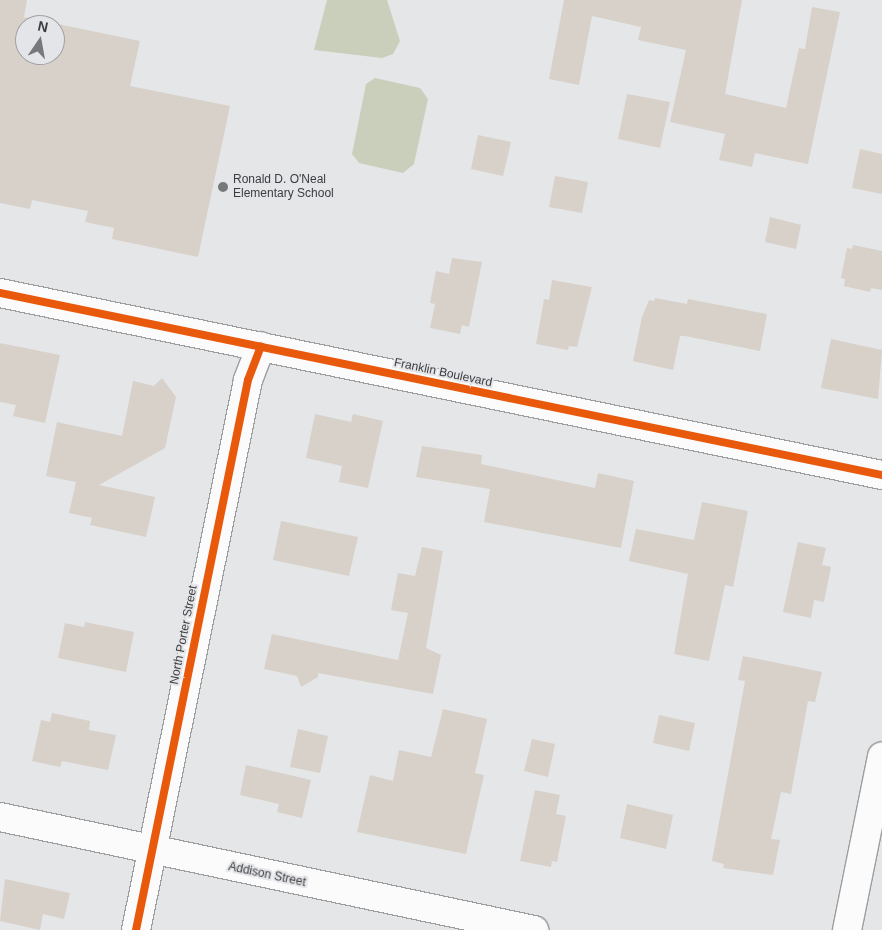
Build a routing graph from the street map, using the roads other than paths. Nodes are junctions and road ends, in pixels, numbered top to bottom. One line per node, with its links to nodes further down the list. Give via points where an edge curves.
1 (0, 293): 2 (street, Franklin Boulevard)
2 (261, 346): 3 (street, Franklin Boulevard); 6 (street, North Porter Street, via 248,380)
3 (882, 475)
4 (882, 757): 9 (street)
5 (0, 817): 6 (street, Addison Street)
6 (152, 851): 7 (street, North Porter Street); 8 (street, Addison Street)
7 (136, 930)
8 (534, 930)
9 (847, 930)

